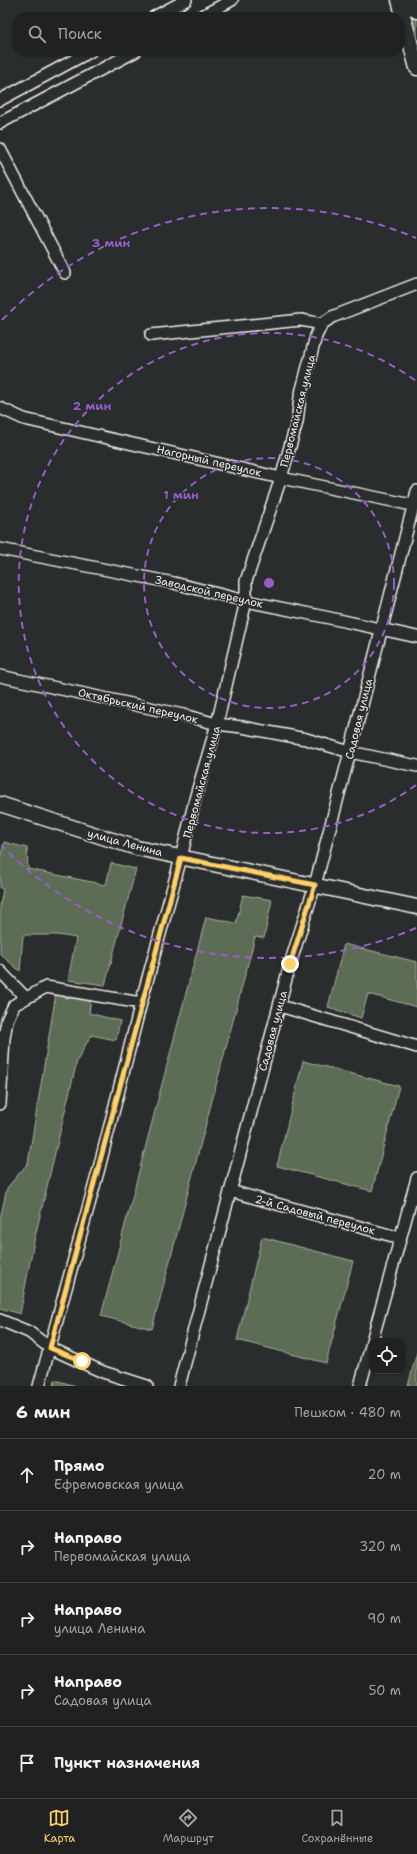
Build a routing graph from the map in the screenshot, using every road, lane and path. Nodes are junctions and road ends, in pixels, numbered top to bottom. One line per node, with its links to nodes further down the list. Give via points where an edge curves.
1 (186, 0): 6 (street)
2 (232, 0): 7 (street)
3 (399, 0): 8 (main road)
4 (407, 0): 5 (main road)
5 (417, 11)
6 (163, 12)
7 (209, 12)
8 (402, 12)
9 (405, 23): 12 (main road)
10 (82, 56): 13 (street)
11 (127, 56): 14 (street)
12 (417, 68)
13 (0, 100)
14 (0, 123)
15 (0, 149): 16 (street)
16 (65, 273)
17 (417, 284): 18 (street, via 332,317)
18 (322, 324): 19 (street, via 301,320); 21 (street, Первомайская улица, via 316,336 300,397 297,422)
19 (152, 335)
20 (0, 408): 21 (street, Нагорный переулок, via 24,419)
21 (281, 478): 23 (street, Нагорный переулок); 25 (street, Первомайская улица, via 246,581)
22 (417, 491): 23 (street, Садовая улица)
23 (415, 506): 26 (street, Садовая улица)
24 (0, 549): 25 (street, Заводской переулок, via 174,583)
25 (246, 601): 26 (street, Заводской переулок); 29 (street, Первомайская улица)
26 (381, 630): 27 (street, Заводской переулок); 30 (street, Садовая улица)
27 (417, 637)
28 (0, 676): 29 (street, Октябрьский переулок)
29 (218, 724): 30 (street, Октябрьский переулок, via 306,740); 33 (street, Первомайская улица, via 195,799)
30 (350, 752): 31 (street, Октябрьский переулок); 34 (street, Садовая улица)
31 (417, 766)
32 (0, 804): 33 (main road, улица Ленина, via 104,838)
33 (181, 858): 34 (main road, улица Ленина); 38 (street, Первомайская улица)
34 (315, 885): 35 (main road, улица Ленина); 39 (street, Садовая улица)
35 (417, 907)
36 (0, 971): 37 (street)
37 (26, 998): 38 (street, via 46,987); 41 (street, via 14,1005 7,1020)
38 (141, 1003): 47 (street, Первомайская улица)
39 (280, 1006): 40 (street); 43 (street, Садовая улица)
40 (417, 1047)
41 (0, 1104)
42 (417, 1178): 44 (street)
43 (230, 1191): 44 (street, 2-й Садовый переулок); 51 (street, Садовая улица)
44 (400, 1238): 46 (street)
45 (0, 1320): 47 (street, via 29,1332)
46 (373, 1338)
47 (50, 1348): 49 (street, Первомайская улица); 50 (street, via 103,1372)
48 (369, 1353): 52 (street)
49 (40, 1386)
50 (147, 1386)
51 (179, 1386)
52 (360, 1386)

